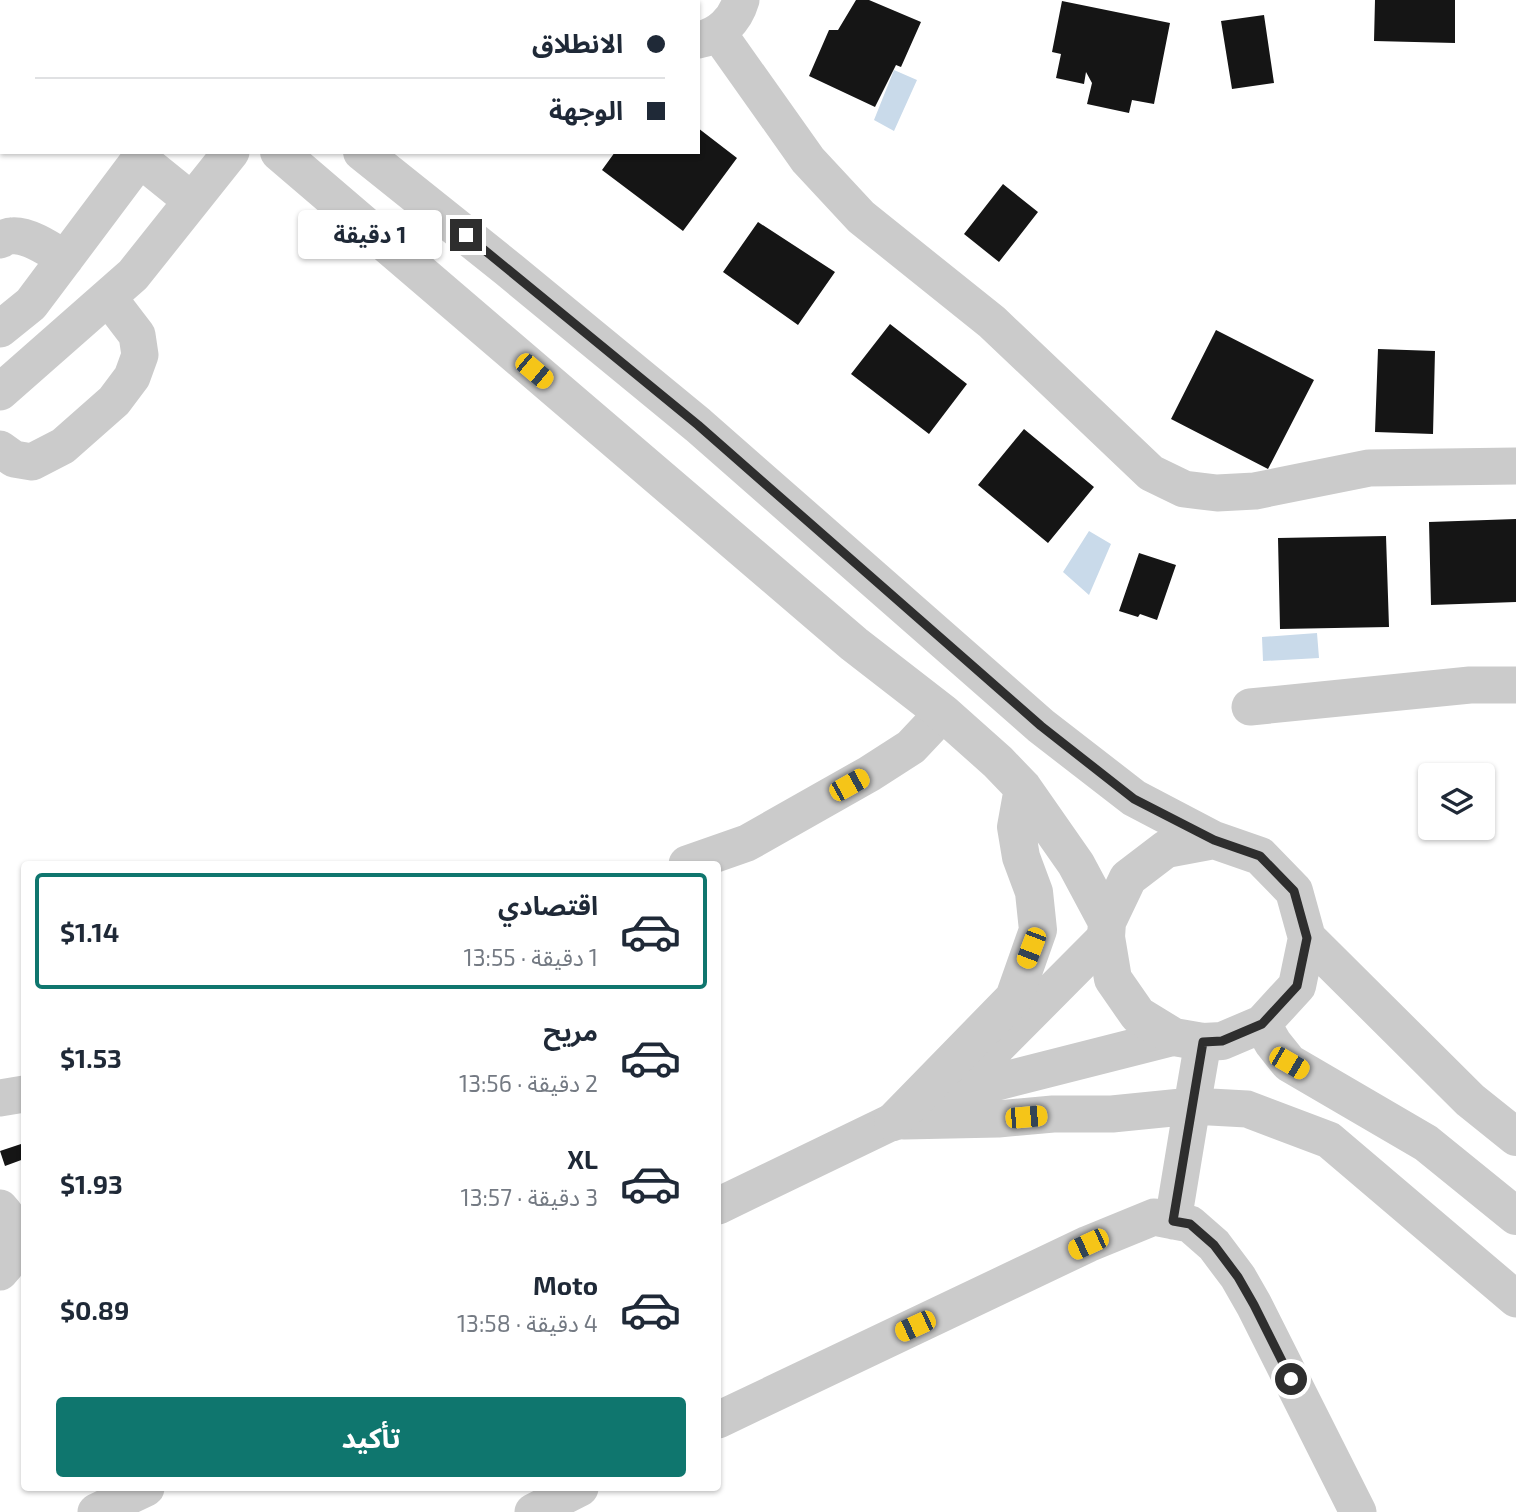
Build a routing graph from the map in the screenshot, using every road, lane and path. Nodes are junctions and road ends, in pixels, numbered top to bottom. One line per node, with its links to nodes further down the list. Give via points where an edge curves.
1 (741, 0): 2 (street, via 730,22)
2 (708, 36): 14 (street, via 808,160 861,217 992,322 1151,473 1184,489 1217,493 1255,491 1369,468)
3 (229, 154): 7 (street)
4 (281, 154): 17 (street, via 854,644)
5 (364, 154): 19 (street, via 698,425 1041,726 1134,799)
6 (143, 156): 7 (street); 9 (street)
7 (192, 201): 10 (street, via 133,275)
8 (0, 240): 9 (street, via 12,235 29,239)
9 (65, 259): 11 (street, via 31,304)
10 (108, 297): 12 (street); 13 (street, via 137,335 140,355 132,377 114,401 63,446 32,462 14,459)
11 (0, 329)
12 (0, 391)
13 (0, 449)
14 (1516, 466)
15 (1516, 685): 16 (street, via 1470,685)
16 (1250, 707)
17 (943, 713): 18 (street); 20 (street, via 911,747 869,774 747,843)
18 (1023, 788): 21 (street, via 1076,864); 29 (street, via 1016,827 1034,892 1038,930 1014,998)
19 (1214, 840): 21 (street, via 1166,849 1128,878); 22 (street, via 1260,856 1294,891)
20 (696, 861)
21 (1106, 930): 24 (street, via 1113,979 1138,1015); 26 (street)
22 (1307, 938): 23 (street, via 1297,986); 30 (street, via 1470,1100)
23 (1262, 1024): 24 (street, via 1222,1041); 33 (street, via 1289,1063 1426,1143)
24 (1188, 1039): 26 (street); 28 (street)
25 (21, 1094): 27 (street)
26 (950, 1094): 29 (street)
27 (0, 1098)
28 (1192, 1106): 29 (street, via 1112,1114); 34 (street); 36 (street, via 1247,1109 1329,1140)
29 (893, 1122): 31 (street)
30 (1516, 1137)
31 (721, 1205)
32 (12, 1213): 35 (street, via 13,1254)
33 (1516, 1216)
34 (1173, 1221): 37 (street, via 1154,1217 1088,1244); 42 (street, via 1190,1224 1214,1245 1238,1277)
35 (0, 1272)
36 (1516, 1299)
37 (721, 1419)
38 (140, 1491): 40 (street)
39 (574, 1491): 41 (street)
40 (96, 1512)
41 (533, 1512)
42 (1358, 1512)

